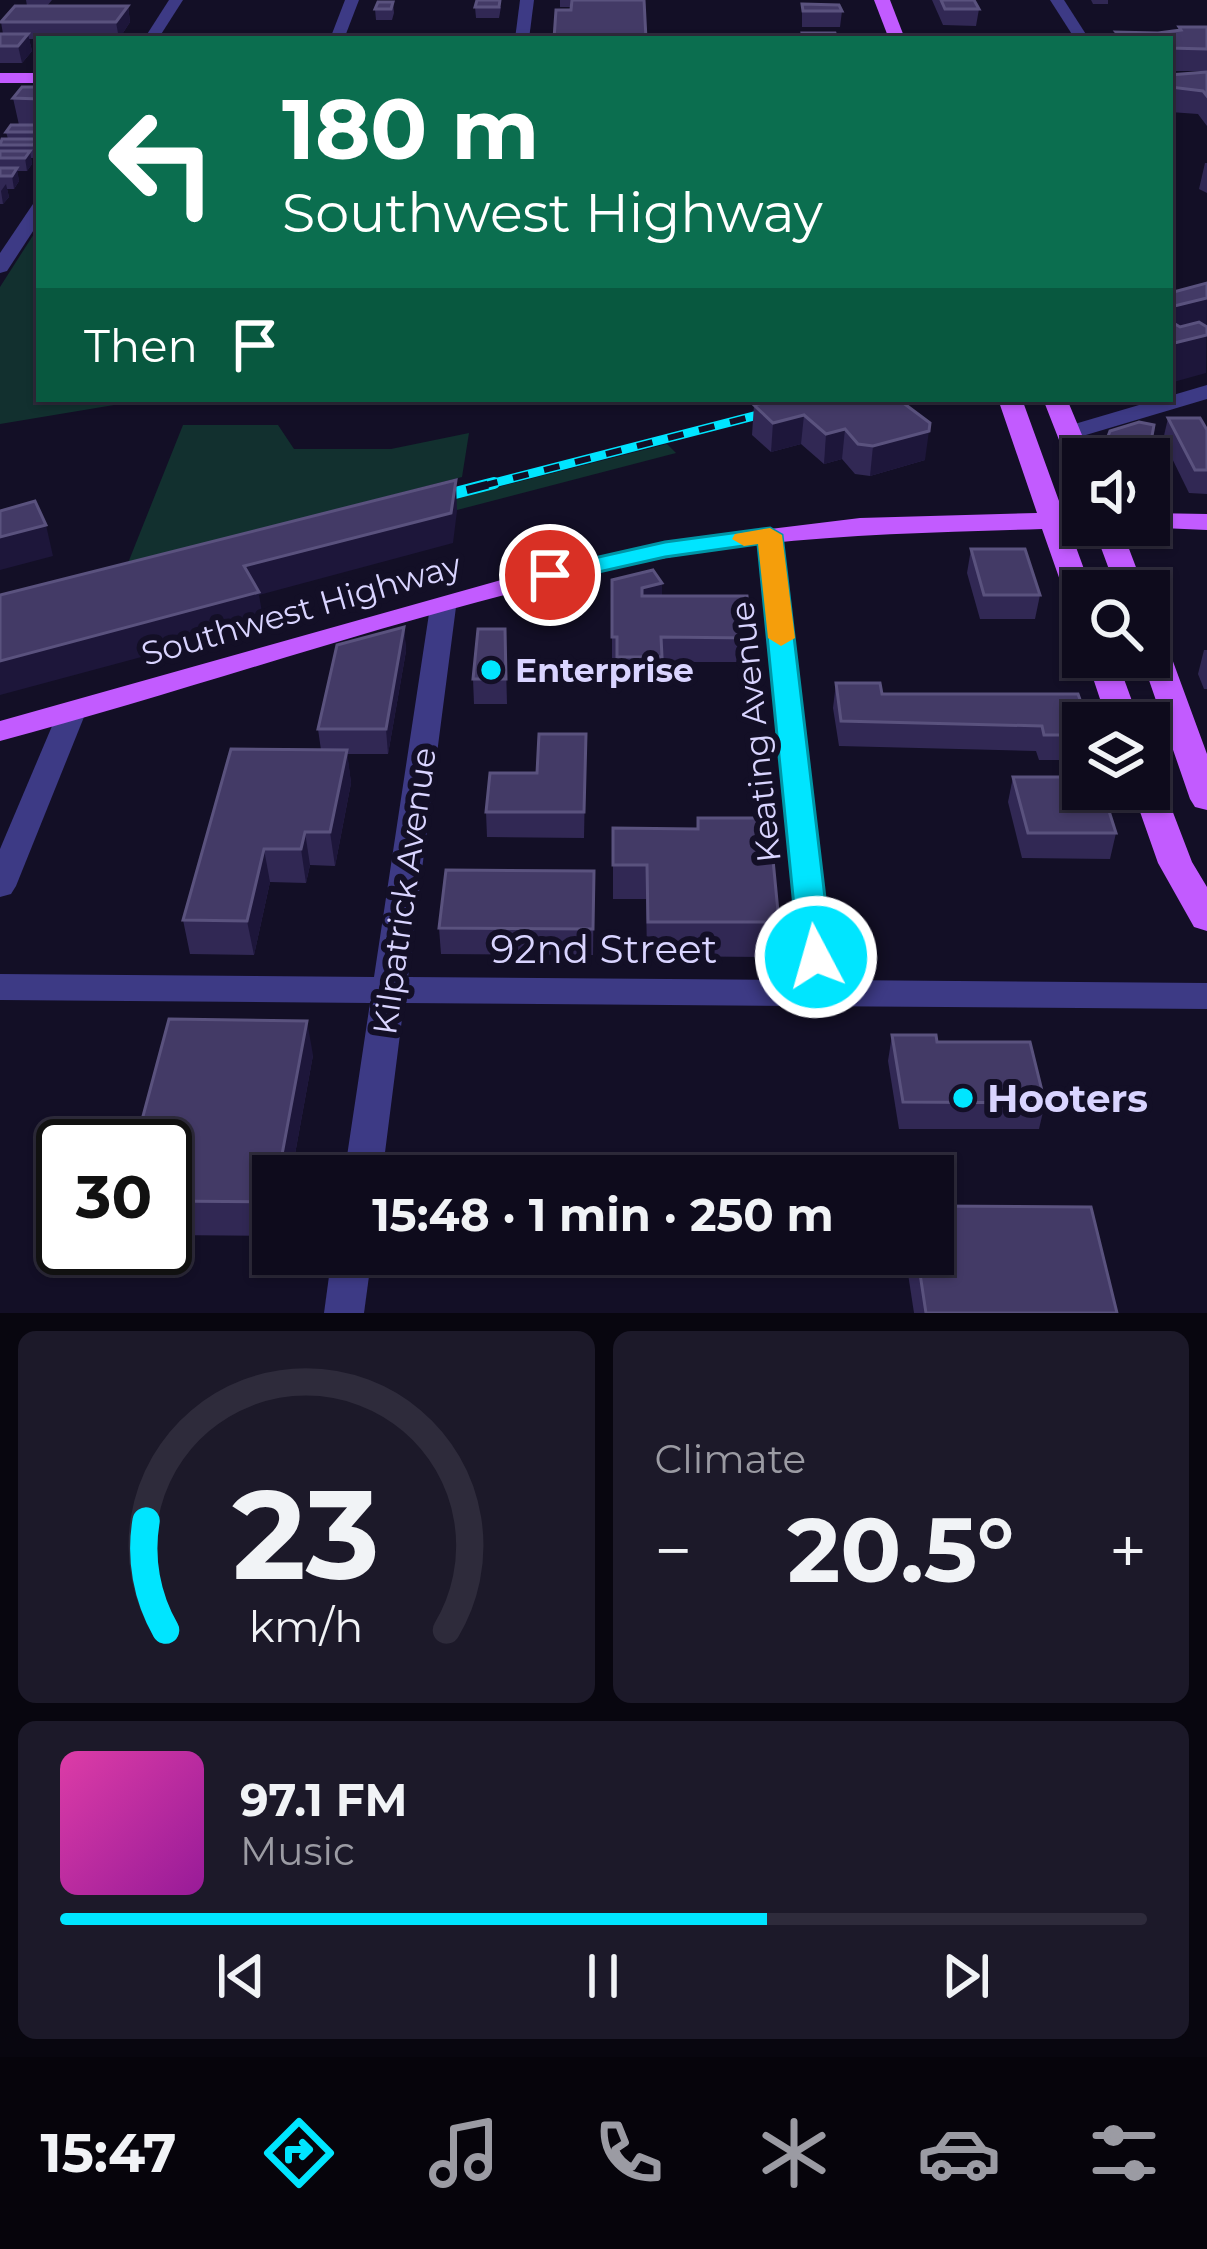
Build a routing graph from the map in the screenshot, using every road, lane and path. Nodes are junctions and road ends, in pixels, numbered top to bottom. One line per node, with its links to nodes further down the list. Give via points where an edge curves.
1 (176, 0): 6 (street)
2 (352, 0): 7 (street)
3 (527, 0): 8 (street)
4 (882, 0): 9 (main road)
5 (1057, 0): 10 (street)
6 (153, 36)
7 (338, 36)
8 (522, 36)
9 (896, 36)
10 (1080, 36)
11 (0, 78): 12 (main road)
12 (36, 78)
13 (36, 211): 14 (street)
14 (7, 245): 15 (street)
15 (0, 267)
16 (1207, 392): 19 (street)
17 (1011, 402): 21 (main road)
18 (1056, 402): 19 (main road)
19 (1069, 433): 20 (main road)
20 (1071, 438)
21 (1052, 520): 22 (main road, Southwest Highway); 25 (main road, Southwest Highway); 26 (main road)
22 (1062, 520)
23 (1170, 521): 24 (main road)
24 (1207, 522)
25 (770, 535): 27 (main road, Southwest Highway, via 634,556); 37 (street, Keating Avenue)
26 (1070, 570)
27 (443, 607): 29 (main road, Southwest Highway); 36 (street, Kilpatrick Avenue)
28 (1164, 678): 31 (main road)
29 (72, 712): 30 (main road, Southwest Highway); 33 (street)
30 (0, 731)
31 (1207, 799)
32 (1156, 810): 34 (main road)
33 (0, 886)
34 (1207, 918)
35 (0, 987): 36 (street, 92nd Street)
36 (391, 990): 37 (street, 92nd Street); 39 (street, Kilpatrick Avenue)
37 (820, 993): 38 (street, 92nd Street)
38 (1207, 995)
39 (367, 1155)
40 (349, 1275): 41 (street)
41 (344, 1313)

